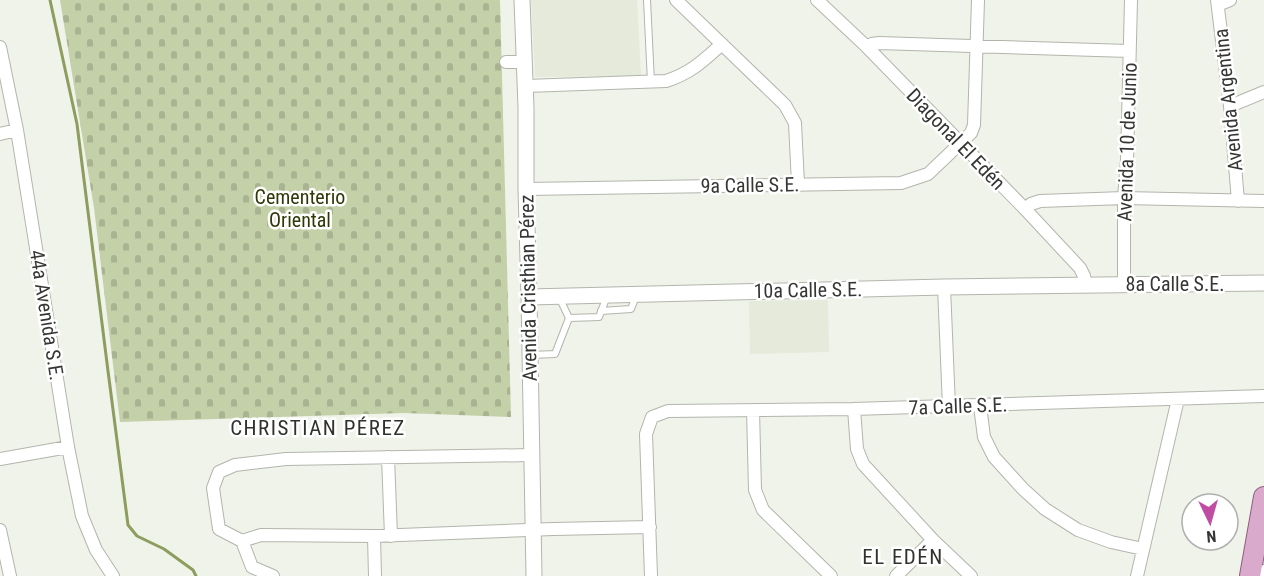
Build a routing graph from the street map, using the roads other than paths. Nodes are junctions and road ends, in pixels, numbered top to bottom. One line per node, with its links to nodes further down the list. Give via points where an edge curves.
1 (522, 0): 15 (street, Avenida Cristhian Pérez)
2 (647, 0): 16 (lane)
3 (676, 0): 9 (street)
4 (978, 0): 10 (street, 9a Calle S.E.)
5 (1131, 0): 13 (street, Avenida 10 de Junio)
6 (1230, 0): 8 (street)
7 (822, 2): 12 (street, Diagonal El Edén)
8 (1218, 3): 19 (street, Avenida Argentina)
9 (722, 44): 16 (street, via 681,76); 23 (street, via 784,105 795,123)
10 (977, 46): 12 (street, via 879,43); 13 (street); 22 (street, 9a Calle S.E., via 974,125)
11 (0, 47): 20 (street, 44a Avenida S.E.)
12 (867, 47): 22 (street, Diagonal El Edén)
13 (1130, 51): 25 (street, Avenida 10 de Junio)
14 (506, 62): 15 (street)
15 (524, 62): 17 (street, Avenida Cristhian Pérez)
16 (651, 82): 17 (street)
17 (526, 86): 24 (street, Avenida Cristhian Pérez)
18 (1264, 93): 19 (street)
19 (1230, 106): 26 (street, Avenida Argentina)
20 (16, 130): 21 (street); 46 (street, 44a Avenida S.E.)
21 (0, 134)
22 (960, 144): 23 (street, 9a Calle S.E., via 928,174 901,183); 28 (street, Diagonal El Edén)
23 (798, 184): 24 (street, 9a Calle S.E.)
24 (526, 189): 36 (street, Avenida Cristhian Pérez)
25 (1124, 198): 26 (street); 28 (street, via 1040,201); 29 (street, Avenida 10 de Junio)
26 (1238, 201): 27 (street)
27 (1264, 201)
28 (1025, 209): 30 (street, Diagonal El Edén, via 1080,268)
29 (1124, 284): 30 (street, 8a Calle S.E.); 31 (street, 8a Calle S.E.)
30 (1086, 285): 32 (street, 10a Calle S.E.)
31 (1262, 285)
32 (944, 287): 33 (street, 10a Calle S.E.); 43 (street)
33 (636, 294): 34 (street, 10a Calle S.E.); 37 (lane, via 631,309)
34 (607, 295): 35 (street, 10a Calle S.E.); 37 (lane)
35 (559, 296): 36 (street, 10a Calle S.E.); 38 (lane)
36 (529, 297): 39 (street, Avenida Cristhian Pérez)
37 (601, 311): 38 (lane, via 599,317)
38 (569, 318): 39 (lane, via 555,354)
39 (530, 355): 47 (street, Avenida Cristhian Pérez)
40 (1264, 396): 41 (street, 7a Calle S.E.)
41 (1178, 399): 42 (street, 7a Calle S.E.); 58 (street)
42 (980, 406): 43 (street, 7a Calle S.E.); 58 (street, via 984,437 994,458 1023,489 1078,530)
43 (949, 407): 44 (street, 7a Calle S.E.)
44 (854, 409): 45 (street, 7a Calle S.E.); 56 (street, via 857,449 863,464)
45 (753, 410): 51 (street, 7a Calle S.E., via 668,411 652,417 646,434); 66 (street, via 758,500 763,510)
46 (68, 447): 49 (street); 61 (street, 44a Avenida S.E., via 82,516 96,550)
47 (532, 455): 48 (street); 53 (street, Avenida Cristhian Pérez)
48 (388, 458): 55 (street); 57 (street, via 286,459 235,465 219,472 213,488 219,529)
49 (0, 459)
50 (1264, 497): 70 (main road)
51 (650, 527): 53 (street); 65 (street)
52 (0, 530): 60 (street)
53 (533, 530): 55 (street); 64 (street, Avenida Cristhian Pérez)
54 (374, 536): 55 (street); 57 (street, via 261,535); 63 (street)
55 (391, 536)
56 (933, 540): 67 (street); 68 (street)
57 (242, 541): 62 (street, via 252,567)
58 (1143, 549): 69 (street)
59 (1264, 568): 71 (lane)
60 (10, 576)
61 (113, 576)
62 (273, 576)
63 (375, 576)
64 (534, 576)
65 (651, 576)
66 (831, 576)
67 (896, 576)
68 (971, 576)
69 (1137, 576)
70 (1250, 576)
71 (1262, 576)

